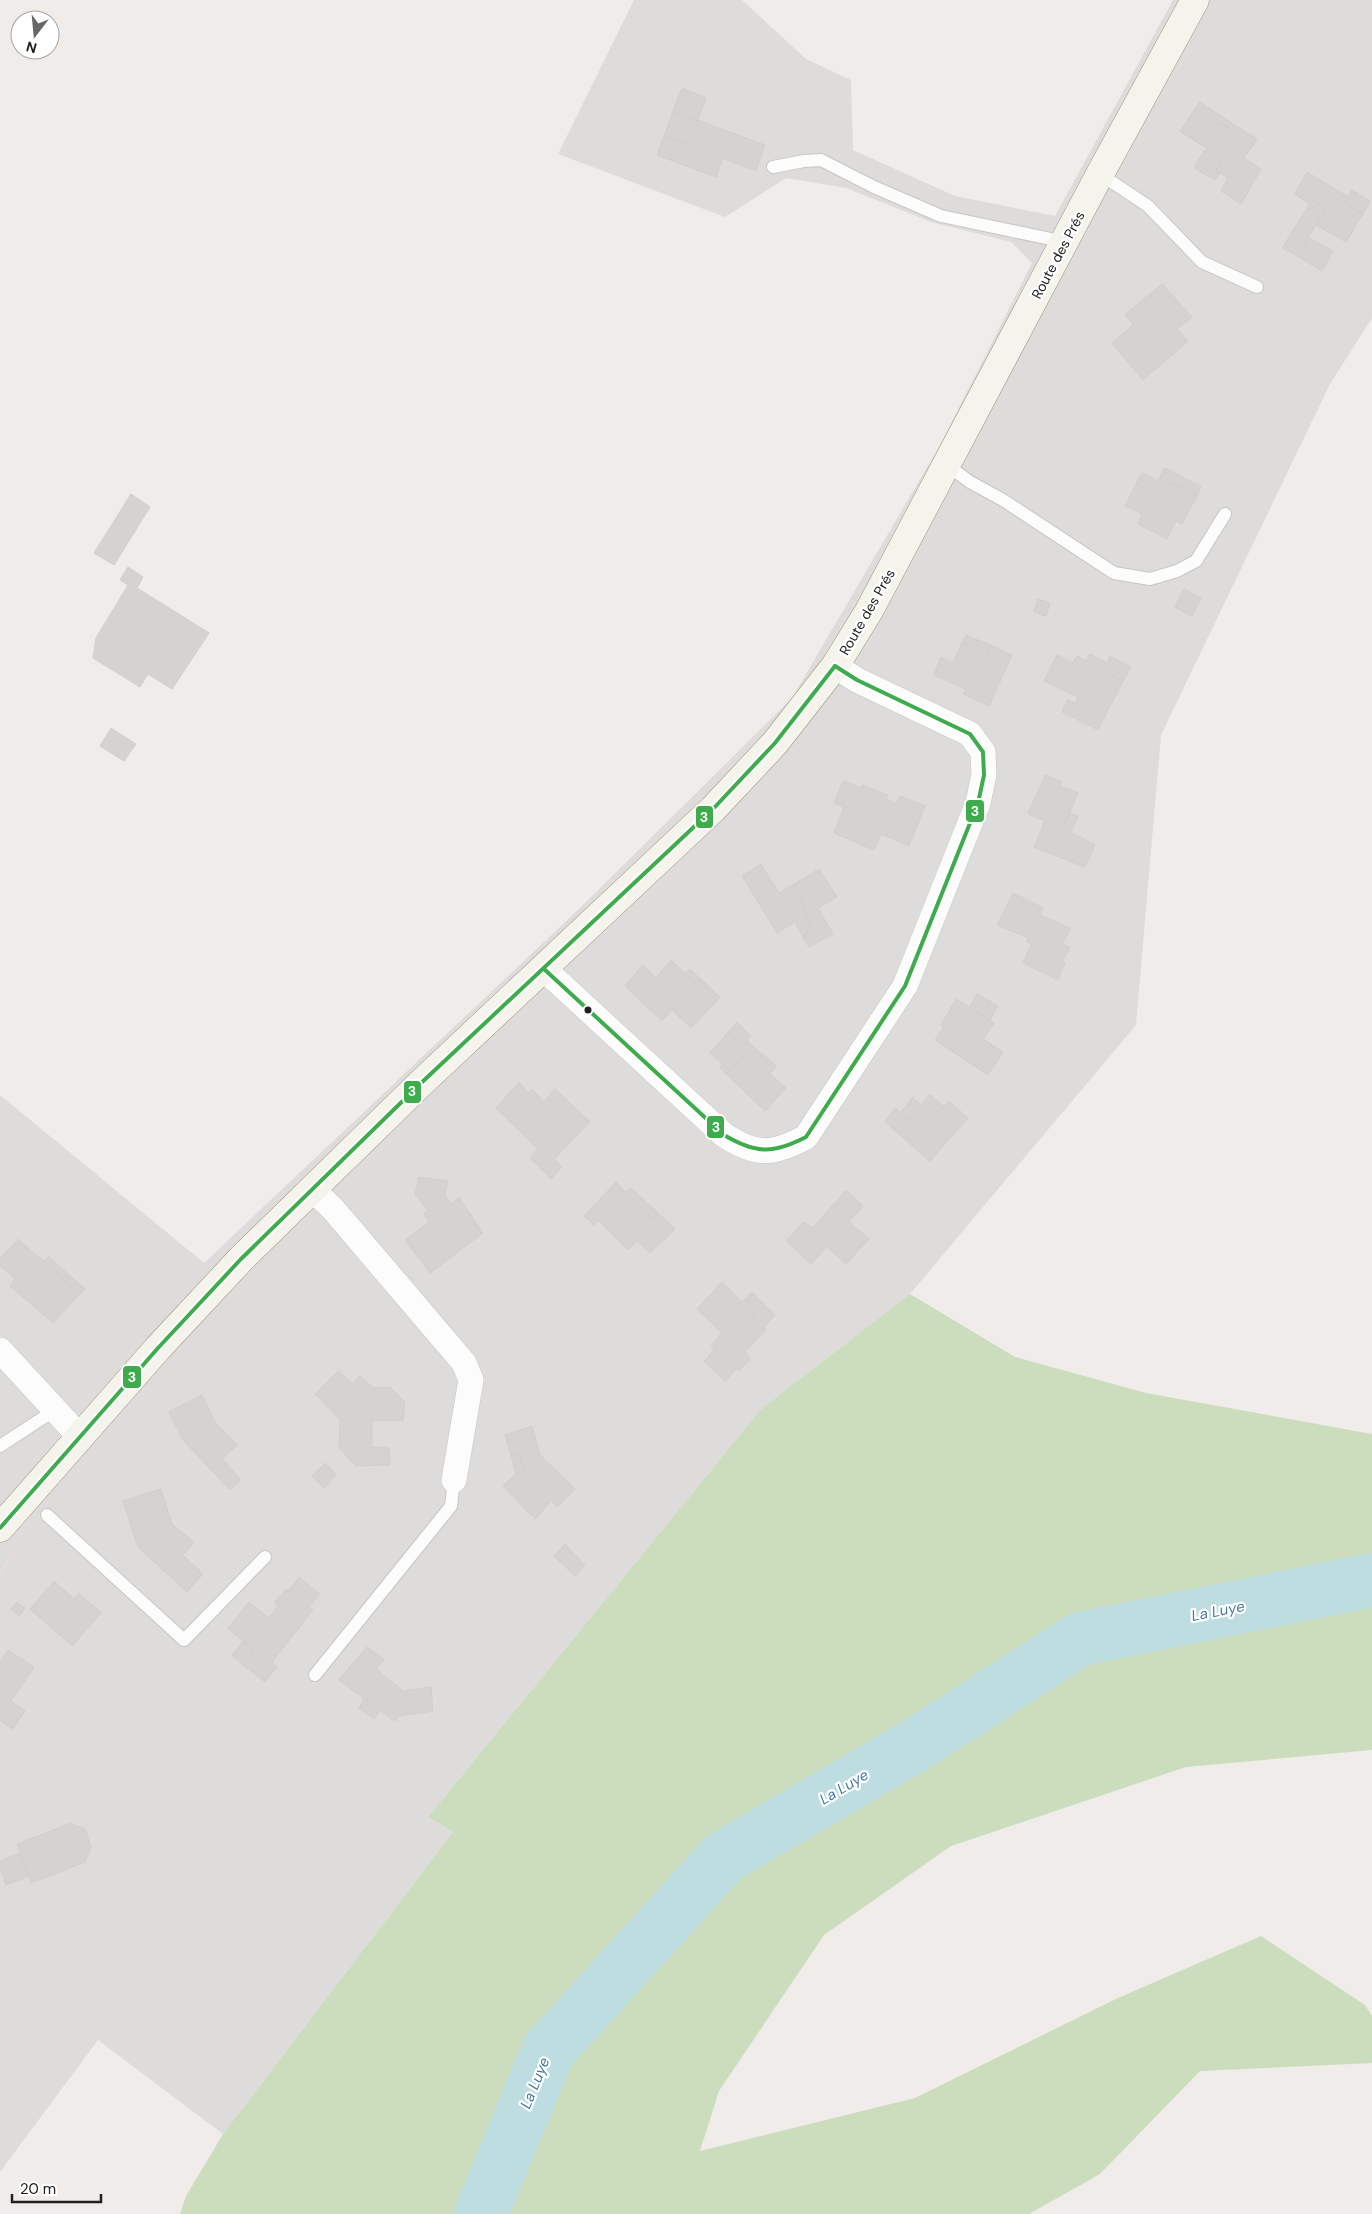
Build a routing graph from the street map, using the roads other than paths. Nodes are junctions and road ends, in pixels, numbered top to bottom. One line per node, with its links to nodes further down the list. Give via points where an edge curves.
1 (1195, 0): 3 (street, Route des Prés)
2 (773, 167): 4 (lane, via 821,160 941,216)
3 (1100, 174): 4 (street, Route des Prés); 5 (lane, via 1148,206 1202,262)
4 (1064, 242): 6 (street, Route des Prés)
5 (1257, 287)
6 (947, 465): 7 (lane, via 1114,573 1150,579 1196,561); 8 (street, Route des Prés, via 869,611)
7 (1225, 514)
8 (835, 666): 9 (street, Route des Prés, via 775,743 714,809); 9 (street, via 857,680 970,734 983,752 984,775 978,803 905,986 806,1137 787,1148 764,1152 742,1147 724,1135)
9 (544, 969): 10 (street, Route des Prés)
10 (312, 1189): 13 (street, Route des Prés, via 158,1348); 15 (street, via 333,1209 464,1363 471,1380)
11 (0, 1350): 12 (street)
12 (55, 1410): 13 (street); 14 (lane)
13 (81, 1438): 17 (street, Route des Prés)
14 (0, 1446)
15 (454, 1480): 19 (lane, via 451,1506)
16 (48, 1515): 18 (lane, via 184,1640)
17 (0, 1528)
18 (265, 1557)
19 (315, 1675)

